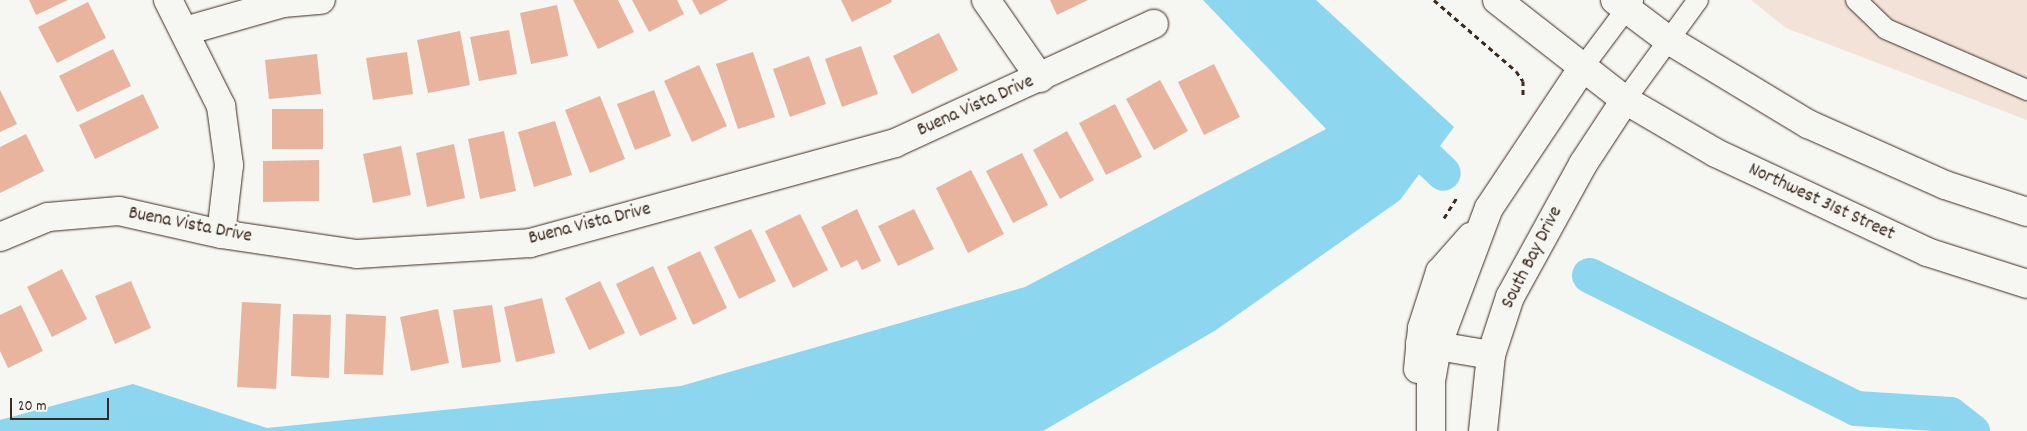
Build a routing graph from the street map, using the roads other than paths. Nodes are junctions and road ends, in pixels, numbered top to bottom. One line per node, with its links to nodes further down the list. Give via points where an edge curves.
1 (168, 0): 9 (street)
2 (321, 0): 9 (street, via 283,3)
3 (986, 0): 12 (street)
4 (1498, 0): 11 (street, Northwest 31st Street)
5 (1698, 0): 10 (lane)
6 (1856, 0): 13 (lane, via 1886,28)
7 (1624, 3): 10 (street); 11 (lane)
8 (1154, 24): 12 (street, Buena Vista Drive)
9 (185, 31): 16 (street, via 222,106 229,165)
10 (1667, 39): 14 (lane); 15 (street, via 1808,124 1945,185)
11 (1583, 67): 14 (street, Northwest 31st Street); 19 (street, via 1535,134 1482,224)
12 (1040, 78): 16 (street, Buena Vista Drive, via 895,143 530,242 357,254)
13 (2027, 90)
14 (1625, 100): 18 (street, Northwest 31st Street, via 1716,153 1860,224 1926,252); 20 (street, South Bay Drive, via 1538,241 1510,297)
15 (2027, 212)
16 (221, 234): 17 (street, Buena Vista Drive, via 119,212 48,217)
17 (0, 236)
18 (2027, 284)
19 (1428, 345): 20 (street); 21 (street)
20 (1491, 355): 22 (street, South Bay Drive)
21 (1430, 418)
22 (1483, 431)

